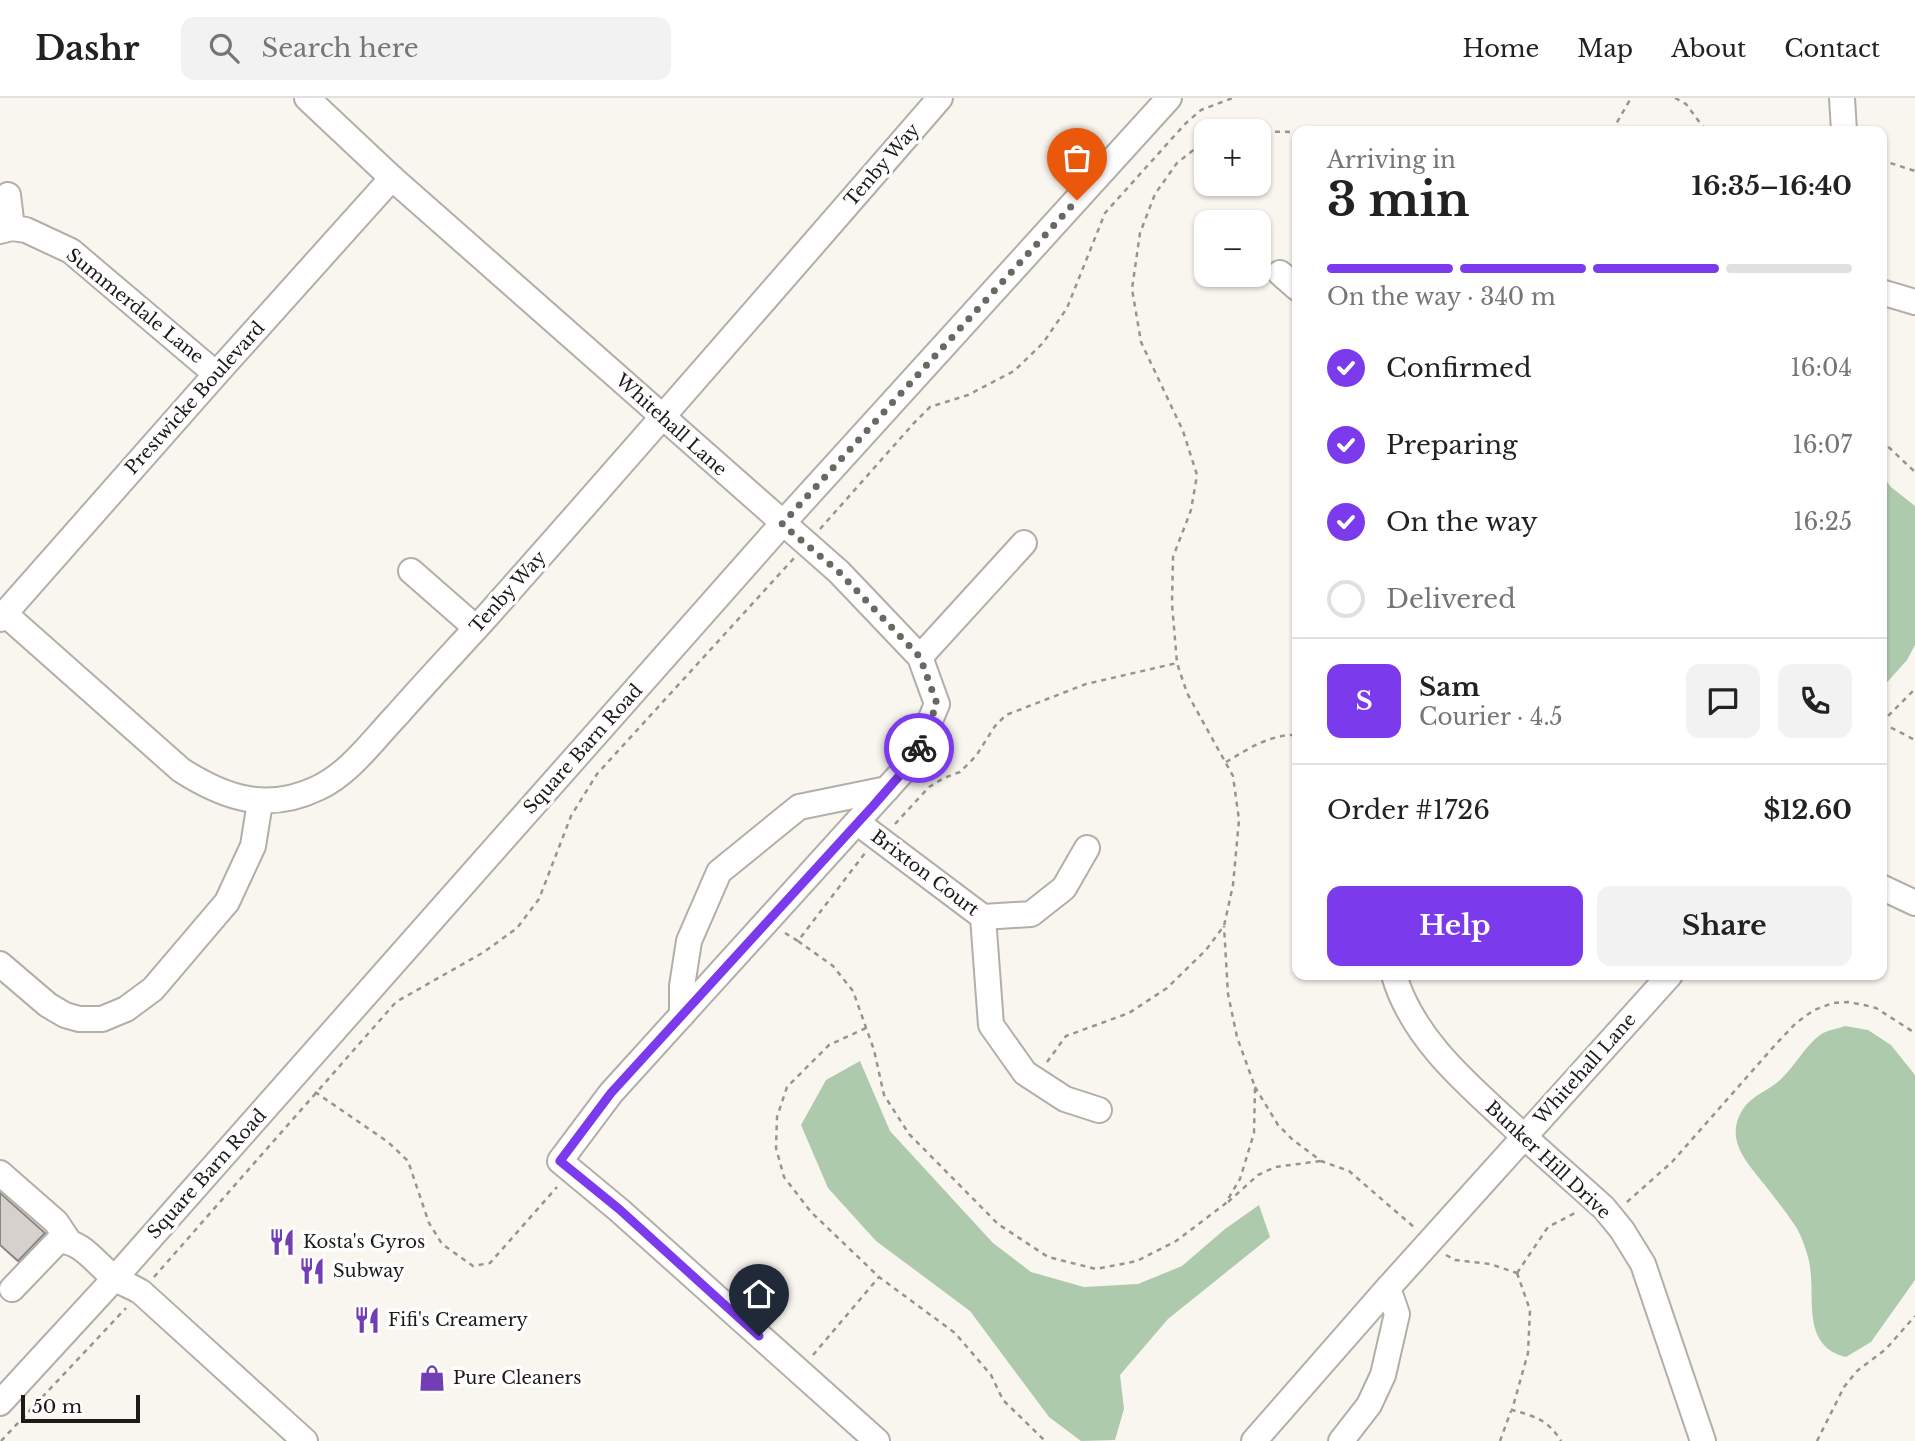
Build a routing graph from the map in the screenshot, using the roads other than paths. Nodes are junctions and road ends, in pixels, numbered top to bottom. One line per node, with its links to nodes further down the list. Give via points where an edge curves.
1 (307, 98): 6 (street, Whitehall Lane)
2 (940, 98): 12 (street, Tenby Way)
3 (1169, 98): 13 (street, Square Barn Road)
4 (1842, 98): 5 (street)
5 (1844, 126)
6 (392, 178): 11 (street, Prestwicke Boulevard); 12 (street, Whitehall Lane)
7 (8, 195): 8 (street, Summerdale Lane)
8 (6, 229): 11 (street, Summerdale Lane, via 26,230 71,251)
9 (1887, 294): 10 (street)
10 (1915, 302)
11 (216, 374): 16 (street, Prestwicke Boulevard)
12 (663, 417): 13 (street, Whitehall Lane); 17 (street, Tenby Way)
13 (782, 524): 18 (street, Whitehall Lane, via 839,572); 34 (street, Square Barn Road)
14 (1024, 543): 18 (street)
15 (411, 571): 17 (street)
16 (2, 616): 20 (street, Tenby Way, via 181,770 208,787)
17 (476, 628): 20 (street, Tenby Way, via 339,775 302,795)
18 (920, 657): 19 (street, Whitehall Lane, via 937,704 914,759)
19 (887, 789): 21 (street, Whitehall Lane); 29 (street, via 799,807 719,872 689,941)
20 (260, 802): 26 (street, via 253,846 227,902 153,989 126,1009 102,1019 65,1015)
21 (858, 822): 25 (street, Brixton Court); 29 (street, Whitehall Lane)
22 (1087, 848): 25 (street, Brixton Court, via 1064,888 1031,914)
23 (1887, 890): 24 (street)
24 (1915, 903)
25 (982, 917): 30 (street, via 991,1025 1025,1073 1065,1099)
26 (0, 964)
27 (1395, 980): 31 (street, Bunker Hill Drive, via 1414,1021 1437,1051)
28 (1665, 980): 31 (street, Whitehall Lane)
29 (682, 1015): 39 (street, Whitehall Lane, via 611,1093 560,1161)
30 (1099, 1110)
31 (1524, 1137): 35 (street, Whitehall Lane); 42 (street, Bunker Hill Drive, via 1604,1208 1643,1264)
32 (0, 1172): 33 (street, via 56,1222)
33 (68, 1240): 34 (street); 36 (street, via 58,1241)
34 (115, 1278): 37 (street, Square Barn Road); 38 (street, via 141,1292)
35 (1388, 1288): 40 (street, Whitehall Lane); 41 (street, via 1397,1314 1383,1375 1369,1405)
36 (12, 1289)
37 (0, 1404)
38 (305, 1441)
39 (877, 1441)
40 (1254, 1441)
41 (1341, 1441)
42 (1703, 1441)

